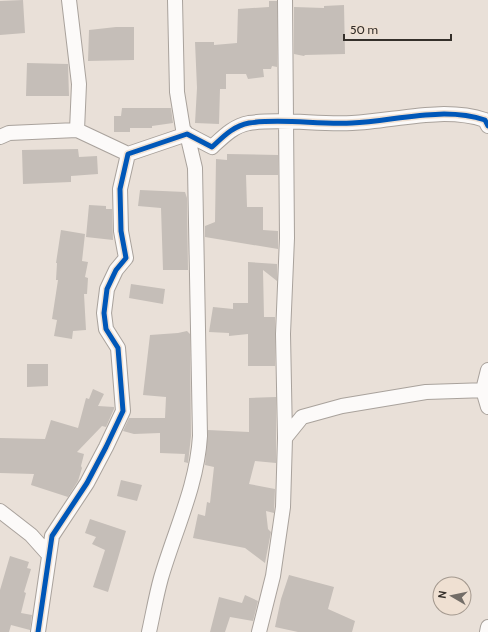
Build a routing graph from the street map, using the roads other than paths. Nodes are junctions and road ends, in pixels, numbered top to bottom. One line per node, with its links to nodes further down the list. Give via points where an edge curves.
1 (69, 0): 8 (street, via 79,84)
2 (175, 0): 9 (street, via 176,92 183,128)
3 (285, 0): 6 (street)
4 (488, 114): 5 (street)
5 (469, 115): 6 (street, via 416,116 352,123); 7 (street, via 485,120)
6 (285, 122): 9 (street, via 249,123 229,131 212,147); 15 (street)
7 (488, 126)
8 (77, 130): 10 (street, via 9,133); 11 (street)
9 (187, 134): 11 (street); 20 (street, via 195,168 199,456 162,578)
10 (0, 136)
11 (128, 154): 17 (street, via 120,189 121,231 126,258 116,270 107,289 104,314 106,329 118,348 123,411 87,484 52,536)
12 (488, 370): 13 (street)
13 (485, 390): 14 (street); 15 (street, via 426,392 342,406 302,417)
14 (488, 408)
15 (285, 438): 21 (street, via 282,515 273,576)
16 (0, 511): 17 (street, via 31,535)
17 (48, 554): 19 (street)
18 (488, 627): 22 (street)
19 (38, 632)
20 (149, 632)
21 (259, 632)
22 (487, 632)

